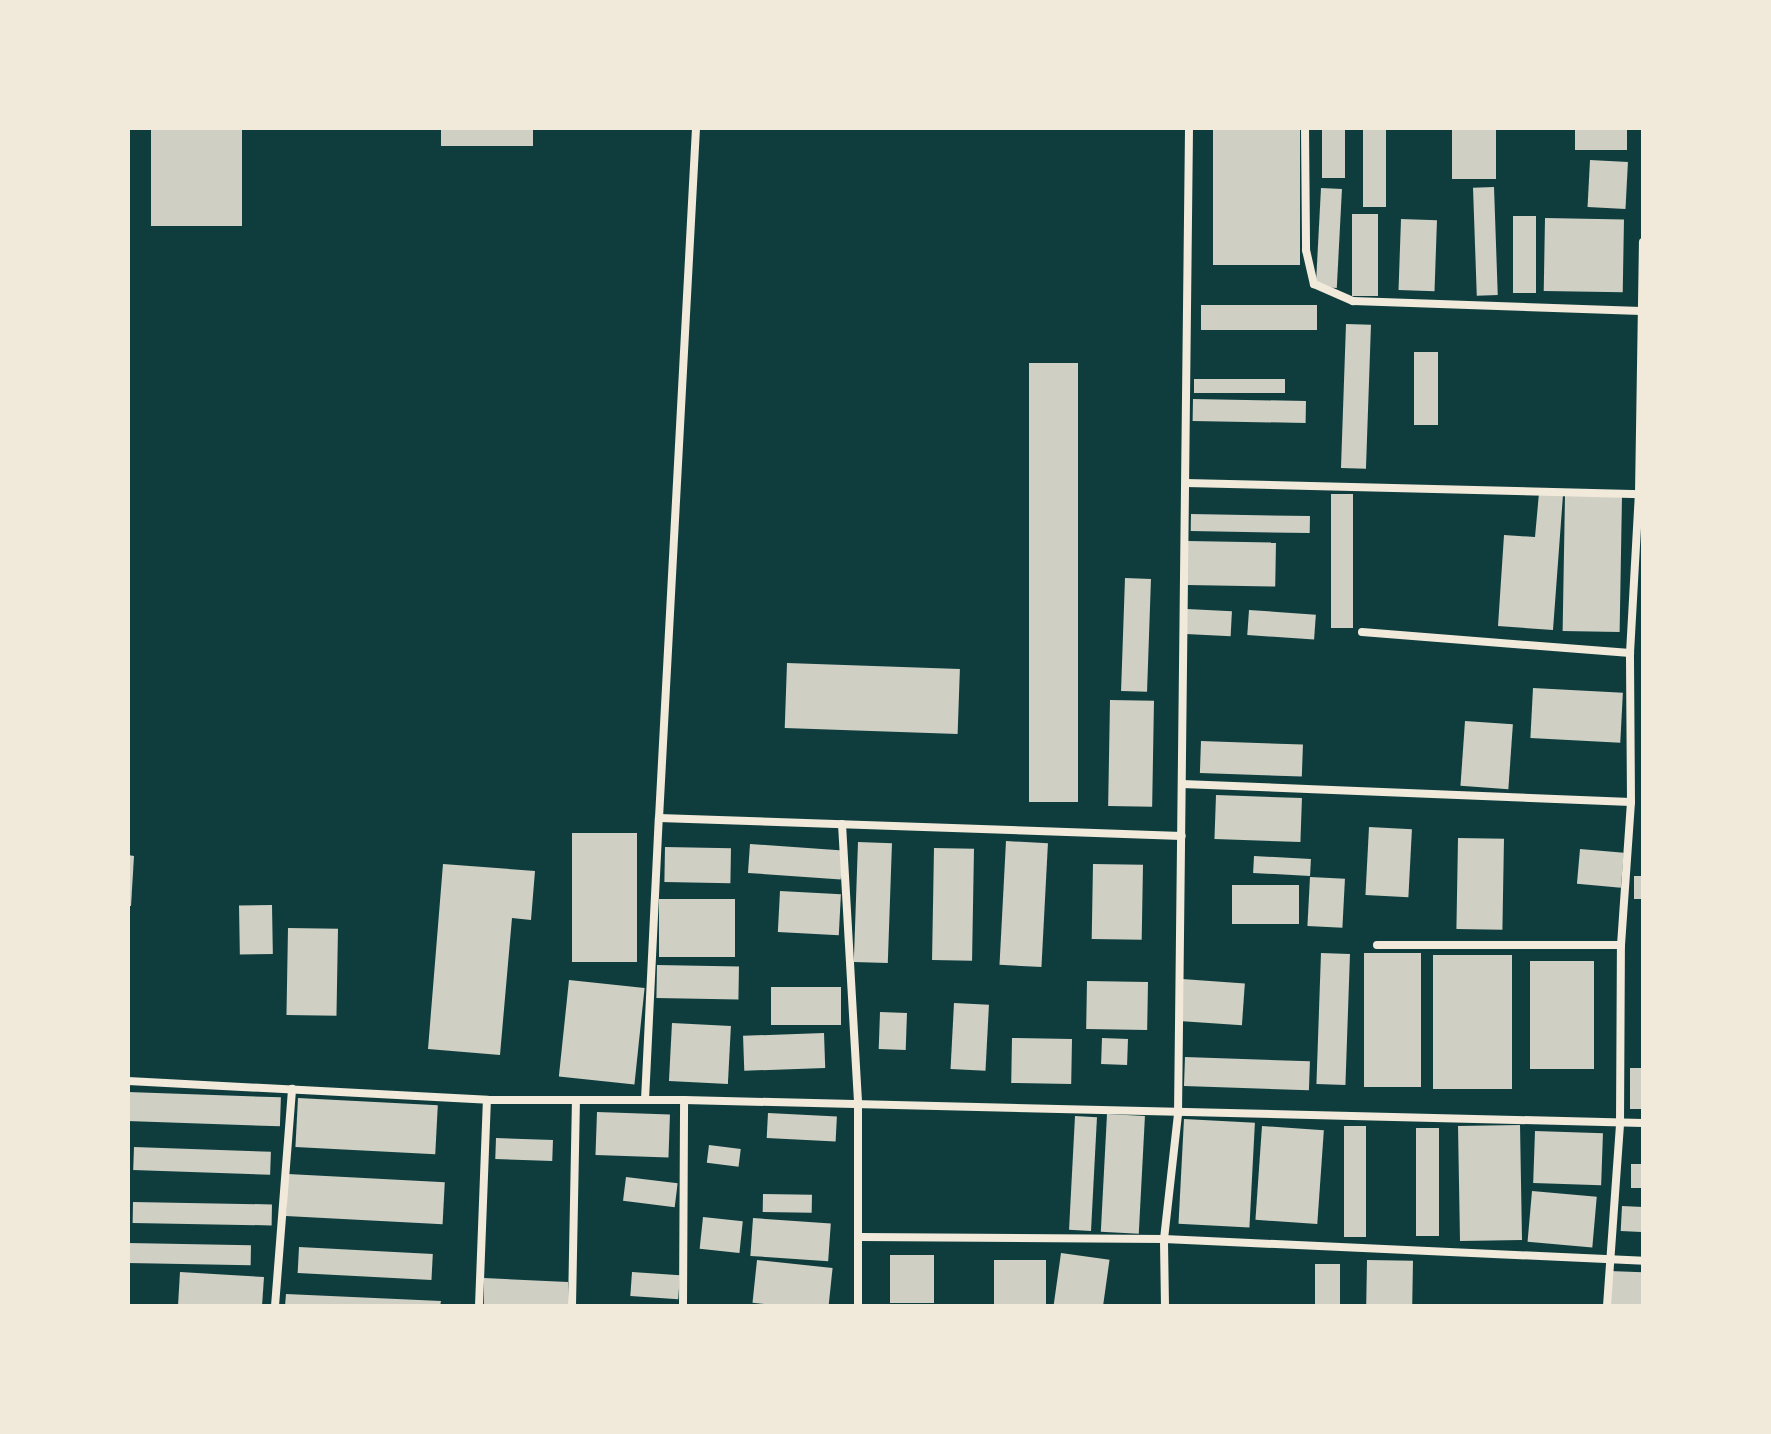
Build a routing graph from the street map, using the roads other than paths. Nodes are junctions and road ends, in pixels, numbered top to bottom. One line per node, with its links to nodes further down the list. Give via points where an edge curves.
1 (696, 128): 12 (street)
2 (1189, 128): 6 (street)
3 (1305, 128): 5 (street, via 1308,270 1322,289 1353,301)
4 (1643, 242): 5 (street)
5 (1641, 311): 7 (street)
6 (1186, 483): 7 (street); 10 (street)
7 (1641, 494): 9 (street)
8 (1362, 632): 9 (street)
9 (1630, 653): 11 (street)
10 (1182, 784): 11 (street); 14 (street)
11 (1631, 802): 16 (street)
12 (659, 818): 13 (street); 21 (street)
13 (842, 824): 14 (street); 23 (street)
14 (1182, 836): 24 (street)
15 (1377, 945): 16 (street)
16 (1621, 945): 25 (street)
17 (128, 1081): 18 (street)
18 (292, 1089): 19 (street); 31 (street)
19 (487, 1100): 20 (street); 32 (street)
20 (576, 1100): 21 (street); 33 (street)
21 (645, 1100): 22 (street)
22 (684, 1100): 23 (street); 34 (street)
23 (858, 1104): 24 (street); 27 (street)
24 (1178, 1114): 25 (street); 28 (street)
25 (1620, 1123): 26 (street); 29 (street)
26 (1643, 1123)
27 (860, 1237): 28 (street); 35 (street)
28 (1164, 1239): 29 (street); 36 (street)
29 (1609, 1261): 30 (street); 37 (street)
30 (1643, 1261)
31 (275, 1306)
32 (479, 1306)
33 (572, 1306)
34 (683, 1306)
35 (858, 1306)
36 (1165, 1306)
37 (1607, 1306)

